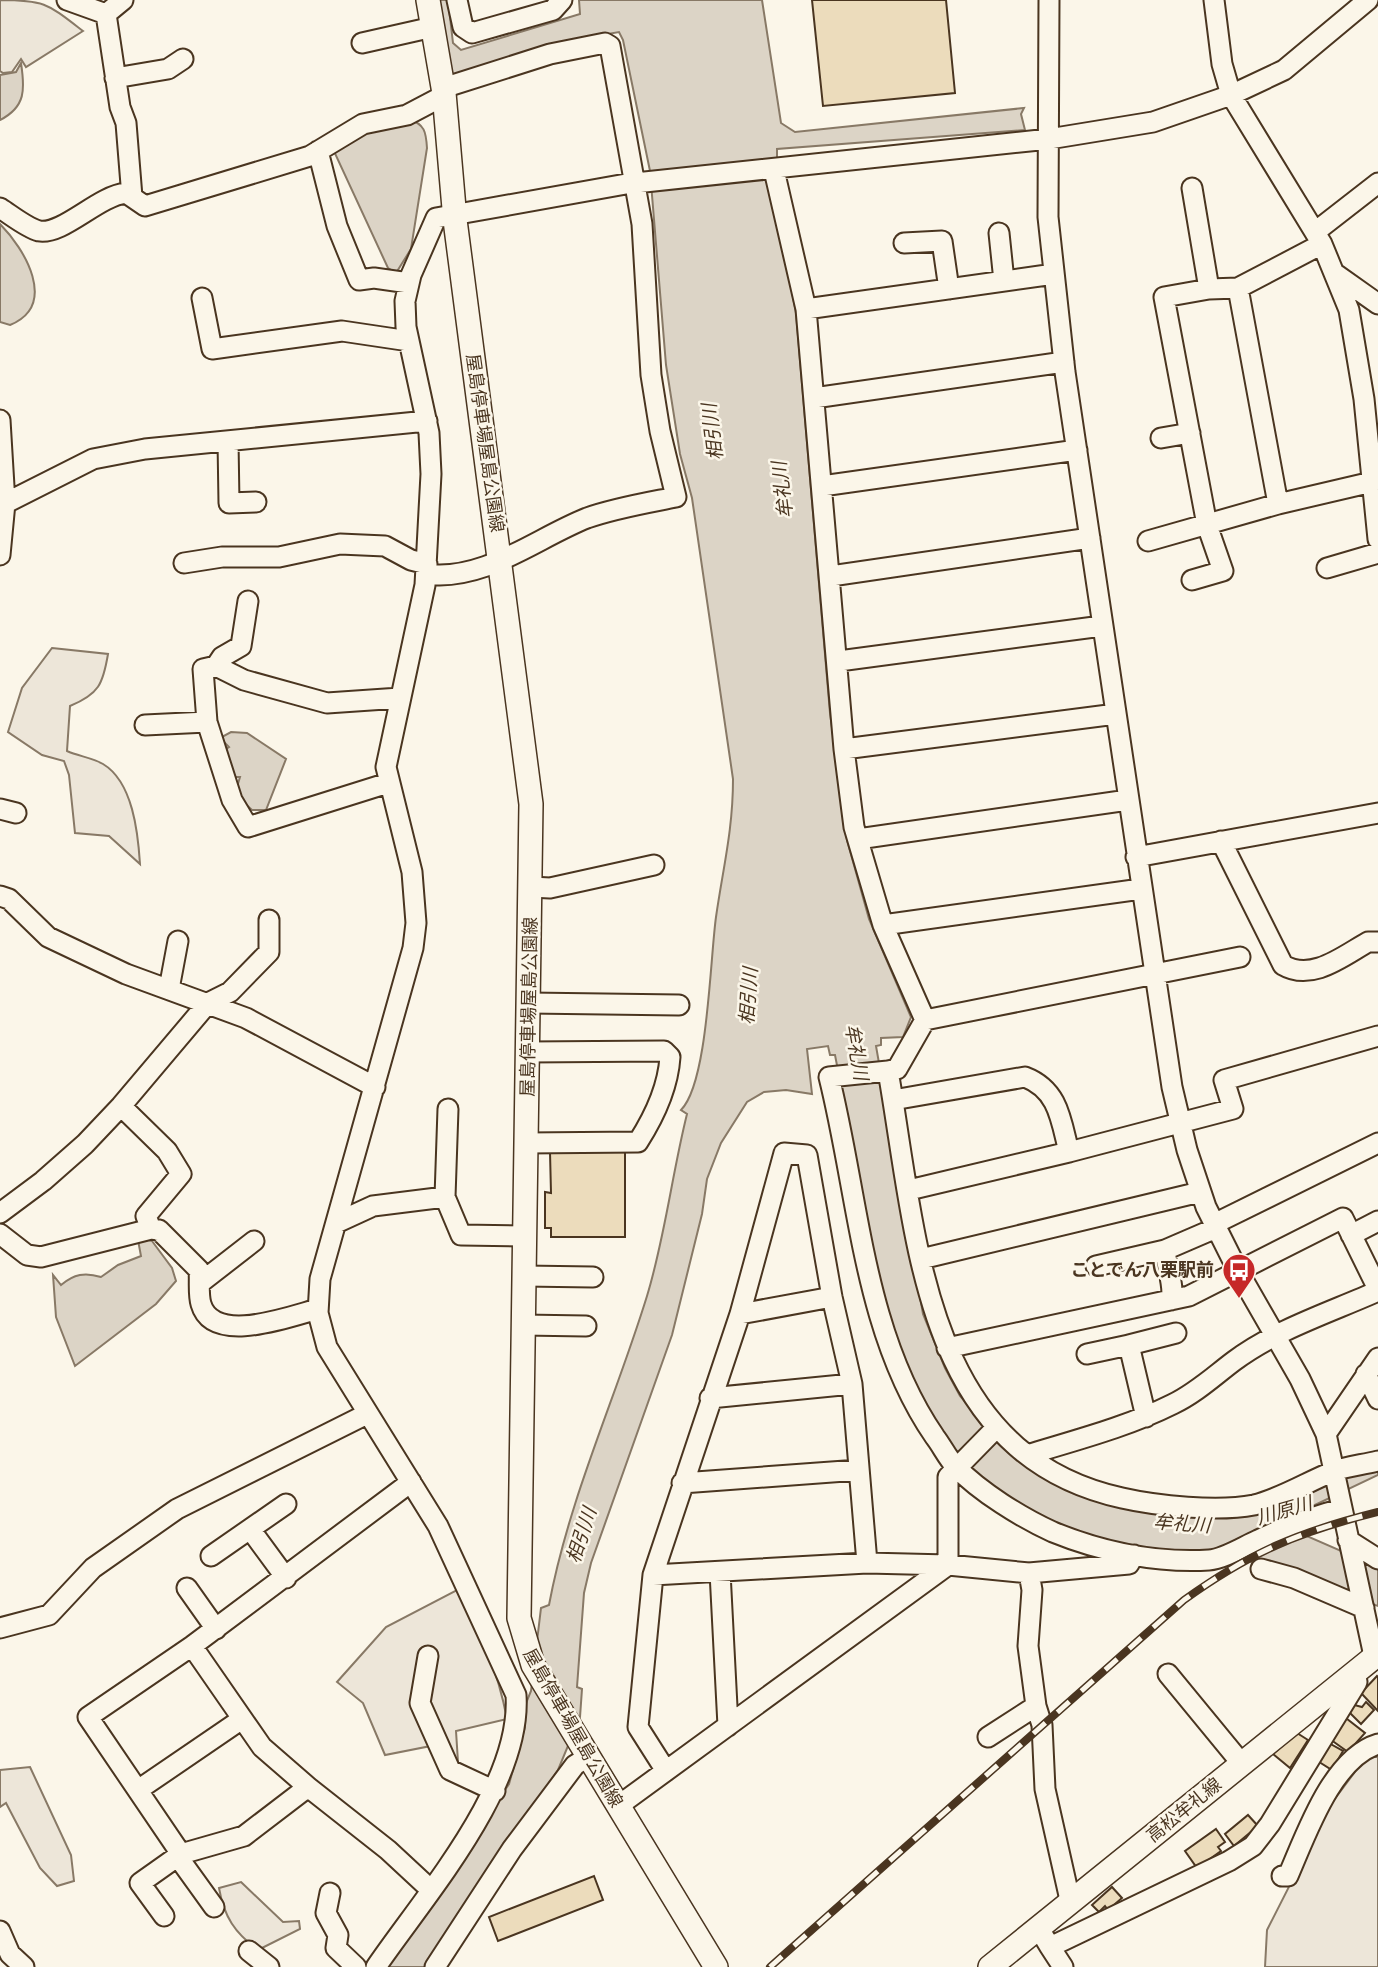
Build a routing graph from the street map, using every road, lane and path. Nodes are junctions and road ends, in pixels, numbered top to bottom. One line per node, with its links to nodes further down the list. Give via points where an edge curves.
1 (67, 0): 9 (street)
2 (124, 0): 9 (street)
3 (428, 0): 10 (main road, 屋島停車場屋島公園線)
4 (457, 0): 5 (street, via 463,27 472,33 553,10)
5 (562, 0)
6 (1049, 0): 16 (street)
7 (1214, 0): 15 (street)
8 (1368, 0): 15 (street, via 1284,70)
9 (106, 15): 13 (street)
10 (433, 27): 11 (street); 14 (main road, 屋島停車場屋島公園線)
11 (362, 43)
12 (183, 59): 13 (street, via 168,69)
13 (116, 78): 22 (street, via 126,123)
14 (444, 91): 17 (street, via 407,115 363,124); 20 (street, via 550,54 605,43 610,46); 24 (main road, 屋島停車場屋島公園線)
15 (1231, 95): 16 (street, via 1153,122); 26 (street)
16 (1049, 139): 18 (street); 28 (street, via 1048,217)
17 (318, 151): 22 (street, via 180,198 145,206); 31 (street, via 337,226 359,280)
18 (770, 170): 20 (street); 37 (street)
19 (1378, 183): 26 (street)
20 (642, 184): 24 (street); 58 (street, via 651,375 676,497 589,518)
21 (1192, 188): 34 (street)
22 (132, 197): 23 (street, via 111,195 51,230 38,231)
23 (0, 208)
24 (455, 214): 31 (street, via 436,218); 58 (main road, 屋島停車場屋島公園線)
25 (999, 233): 30 (street)
26 (1319, 238): 29 (street); 32 (street)
27 (904, 243): 33 (street, via 942,241)
28 (1054, 274): 30 (street); 39 (street)
29 (1337, 275): 36 (street); 47 (street, via 1349,310)
30 (1004, 281): 33 (street)
31 (409, 283): 38 (street, via 405,314)
32 (1238, 288): 34 (street); 50 (street)
33 (949, 289): 37 (street)
34 (1209, 289): 43 (street, via 1164,297)
35 (202, 298): 38 (street, via 212,349 342,331)
36 (1378, 304)
37 (806, 309): 40 (street)
38 (409, 341): 42 (street)
39 (1064, 362): 40 (street); 46 (street)
40 (814, 398): 48 (street)
41 (0, 420): 51 (street)
42 (426, 421): 45 (street); 61 (street, via 431,474)
43 (1190, 433): 44 (street); 52 (street)
44 (1161, 438)
45 (228, 441): 49 (street, via 229,503); 51 (street, via 93,459)
46 (1076, 450): 48 (street); 53 (street)
47 (1372, 482): 50 (street); 54 (street)
48 (822, 486): 62 (street)
49 (256, 502)
50 (1278, 504): 52 (street)
51 (3, 505): 57 (street)
52 (1206, 525): 55 (street); 63 (street, via 1223,571)
53 (1090, 538): 62 (street); 65 (street)
54 (1378, 539)
55 (1148, 541)
56 (1378, 553): 60 (street)
57 (0, 555)
58 (501, 560): 61 (street, via 438,575); 80 (main road, 屋島停車場屋島公園線, via 529,768)
59 (184, 563): 61 (street, via 222,557 279,558 340,544 385,545)
60 (1327, 568)
61 (426, 569): 68 (street)
62 (831, 576): 66 (street)
63 (1192, 580)
64 (248, 600): 67 (street, via 241,646)
65 (1102, 626): 66 (street); 69 (street)
66 (839, 661): 72 (street)
67 (216, 666): 68 (street, via 244,680 327,703); 70 (street, via 202,668)
68 (400, 698): 73 (street, via 387,758)
69 (1115, 714): 72 (street); 74 (street)
70 (207, 722): 71 (street); 73 (street, via 232,800 248,827)
71 (145, 725)
72 (844, 750): 76 (street)
73 (388, 783): 97 (street, via 410,860 415,923 408,974)
74 (1128, 800): 76 (street); 78 (street)
75 (1378, 813): 77 (street)
76 (858, 839): 84 (street)
77 (1221, 841): 78 (street); 86 (street, via 1283,965 1305,972 1368,942)
78 (1136, 856): 81 (street)
79 (654, 865): 80 (street, via 551,888)
80 (531, 887): 91 (main road, 屋島停車場屋島公園線)
81 (1141, 889): 84 (street); 88 (street)
82 (0, 896): 89 (street, via 48,937)
83 (270, 920): 90 (street, via 269,952 230,992)
84 (883, 925): 93 (street)
85 (178, 941): 89 (street)
86 (1378, 942)
87 (1240, 957): 88 (street)
88 (1155, 974): 93 (street); 101 (street)
89 (169, 989): 90 (street)
90 (208, 1003): 97 (street, via 246,1018); 99 (street)
91 (529, 1003): 92 (street); 95 (main road, 屋島停車場屋島公園線)
92 (679, 1005)
93 (925, 1020): 96 (street, via 897,1069)
94 (1378, 1036): 101 (street, via 1224,1080 1233,1109)
95 (528, 1052): 102 (main road, 屋島停車場屋島公園線); 102 (street, via 664,1051 670,1057 669,1077 638,1142)
96 (888, 1071): 98 (street); 147 (street, via 830,1077 887,1338 923,1419)
97 (375, 1087): 110 (street)
98 (893, 1100): 104 (street, via 1026,1077 1049,1091 1057,1105); 105 (street)
99 (121, 1106): 108 (street, via 43,1181); 112 (street, via 167,1150 181,1174 146,1216)
100 (448, 1110): 107 (street)
101 (1180, 1125): 104 (street); 106 (street)
102 (526, 1143): 115 (main road, 屋島停車場屋島公園線)
103 (1378, 1143): 111 (street)
104 (1069, 1153): 105 (street)
105 (909, 1190): 118 (street)
106 (1200, 1192): 111 (street); 118 (street)
107 (445, 1198): 110 (street, via 373,1206); 115 (street, via 461,1235)
108 (0, 1213)
109 (1378, 1221): 114 (street)
110 (336, 1223): 127 (street, via 320,1279)
111 (1215, 1226): 117 (street); 120 (street)
112 (151, 1229): 113 (street, via 41,1257 27,1255); 123 (street, via 159,1230 182,1251 199,1270)
113 (0, 1234)
114 (1351, 1235): 120 (street, via 1343,1218); 124 (street)
115 (525, 1236): 121 (main road, 屋島停車場屋島公園線)
116 (254, 1241): 123 (street)
117 (1165, 1250): 119 (street); 126 (street)
118 (921, 1259): 134 (street)
119 (1096, 1266)
120 (1238, 1271): 126 (street); 132 (street)
121 (524, 1276): 122 (street); 129 (main road, 屋島停車場屋島公園線)
122 (593, 1278)
123 (200, 1283): 127 (street, via 201,1304 208,1315 235,1327 248,1328)
124 (1378, 1290): 132 (street)
125 (832, 1297): 128 (street); 128 (street, via 807,1155 785,1153); 138 (street)
126 (1171, 1300): 134 (street)
127 (318, 1309): 141 (street, via 327,1347)
128 (740, 1314): 139 (street)
129 (523, 1325): 130 (street); 171 (main road, 屋島停車場屋島公園線, via 518,1602)
130 (586, 1326)
131 (1176, 1333): 133 (street)
132 (1276, 1338): 142 (street); 144 (street)
133 (1129, 1345): 135 (street); 142 (street)
134 (947, 1348): 143 (street, via 972,1398)
135 (1087, 1354)
136 (1378, 1358): 137 (street)
137 (1366, 1374): 140 (street); 144 (street)
138 (852, 1384): 139 (street); 148 (street)
139 (710, 1398): 151 (street)
140 (1378, 1399)
141 (367, 1414): 150 (street); 168 (street, via 177,1509 93,1568 49,1615)
142 (1146, 1417): 145 (street)
143 (996, 1428): 145 (street); 147 (street)
144 (1326, 1434): 149 (street)
145 (1027, 1455): 149 (street, via 1053,1474 1091,1491 1183,1507 1254,1504)
146 (1378, 1461): 149 (street)
147 (956, 1467): 156 (street, via 1038,1525 1079,1542); 160 (street, via 948,1477)
148 (859, 1470): 151 (street); 159 (street)
149 (1336, 1475): 153 (street)
150 (411, 1482): 165 (street); 174 (street, via 438,1525)
151 (682, 1483): 164 (street)
152 (286, 1504): 154 (street)
153 (1342, 1509): 155 (street); 156 (street, via 1289,1526 1212,1560)
154 (250, 1529): 157 (street); 165 (street)
155 (1348, 1540): 158 (street); 167 (street)
156 (1134, 1555): 163 (street, via 1129,1564)
157 (211, 1556)
158 (1378, 1559)
159 (867, 1563): 160 (street); 162 (street)
160 (948, 1565): 163 (street); 179 (street)
161 (1261, 1569): 167 (street)
162 (720, 1572): 164 (street); 179 (street)
163 (1029, 1573): 177 (street, via 1028,1646)
164 (653, 1575): 184 (street, via 638,1727)
165 (286, 1578): 169 (street)
166 (187, 1588): 169 (street)
167 (1364, 1608): 172 (street)
168 (0, 1628)
169 (216, 1629): 170 (street)
170 (192, 1646): 178 (street); 186 (street, via 88,1717)
171 (526, 1649): 174 (street); 182 (main road, 屋島停車場屋島公園線)
172 (1376, 1655): 175 (main road, 高松牟礼線)
173 (428, 1656): 187 (street, via 420,1703 450,1770)
174 (498, 1656): 187 (street, via 516,1695 517,1712 511,1752)
175 (1355, 1672): 183 (main road, 高松牟礼線); 197 (street, via 1357,1682 1253,1846 1229,1861)
176 (1168, 1674): 183 (street)
177 (1036, 1706): 180 (street); 193 (street, via 1042,1725 1045,1789)
178 (242, 1719): 185 (street, via 262,1747); 186 (street)
179 (728, 1726): 184 (street)
180 (988, 1737)
181 (1378, 1744): 190 (street, via 1362,1750 1333,1784 1288,1875)
182 (584, 1749): 188 (main road, 屋島停車場屋島公園線); 203 (street)
183 (1242, 1764): 193 (main road, 高松牟礼線)
184 (666, 1771): 188 (street)
185 (308, 1787): 189 (street, via 244,1836); 191 (street)
186 (138, 1790): 189 (street)
187 (495, 1791): 191 (street)
188 (618, 1806): 204 (main road, 屋島停車場屋島公園線)
189 (179, 1855): 194 (street); 195 (street, via 140,1883)
190 (1282, 1876)
191 (430, 1889): 202 (street)
192 (330, 1893): 201 (street, via 326,1913 338,1935 336,1948)
193 (1070, 1900): 197 (main road, 高松牟礼線)
194 (214, 1907)
195 (164, 1916)
196 (0, 1931): 199 (street, via 10,1954)
197 (1044, 1937): 205 (main road, 高松牟礼線); 206 (street)
198 (249, 1951): 200 (street)
199 (24, 1967)
200 (270, 1967)
201 (356, 1967)
202 (376, 1967)
203 (435, 1967)
204 (716, 1967)
205 (990, 1967)
206 (1063, 1967)

